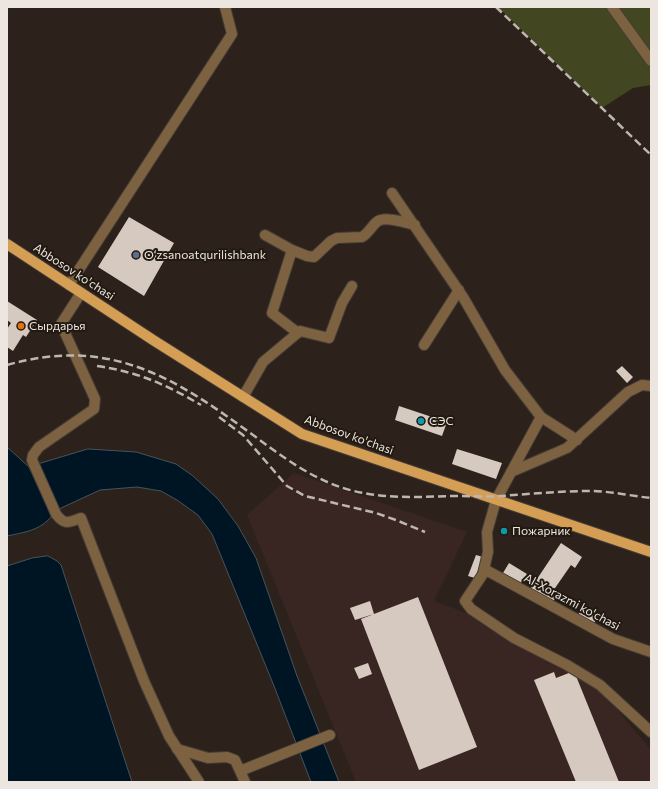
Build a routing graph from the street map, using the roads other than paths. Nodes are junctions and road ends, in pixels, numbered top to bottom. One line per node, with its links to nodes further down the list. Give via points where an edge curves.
1 (225, 7): 9 (street, via 232,34)
2 (612, 7): 3 (street)
3 (651, 61)
4 (392, 193): 5 (street)
5 (415, 225): 8 (street, via 396,220 381,220 362,237 337,238 331,241 314,257); 11 (street)
6 (265, 235): 8 (street)
7 (7, 244): 9 (main road, Abbosov ko'chasi)
8 (292, 250): 13 (street, via 272,313)
9 (70, 285): 12 (main road, Abbosov ko'chasi)
10 (352, 286): 13 (street, via 342,302 329,338 300,331)
11 (459, 290): 14 (street); 17 (street, via 505,370)
12 (81, 293): 16 (main road, Abbosov ko'chasi); 26 (street, via 61,324 95,399 94,409 39,447 32,460 61,520 66,523 81,518 144,681 168,736)
13 (298, 333): 16 (street, via 263,362)
14 (424, 344)
15 (651, 386): 18 (street, via 642,385 628,392)
16 (243, 397): 20 (main road, Abbosov ko'chasi, via 302,434)
17 (541, 417): 18 (street); 19 (street)
18 (577, 440): 19 (street, via 567,448)
19 (511, 472): 20 (street)
20 (496, 500): 21 (main road, Abbosov ko'chasi); 22 (street, via 487,532 488,552)
21 (651, 552)
22 (484, 569): 23 (street, Al-Xorazmi ko'chasi, via 613,639); 24 (street, via 465,601 471,609 514,638 567,664 600,685)
23 (651, 652)
24 (651, 732)
25 (330, 735): 27 (street)
26 (177, 749): 27 (street, via 208,758 227,757 235,760); 28 (street)
27 (240, 771): 29 (street)
28 (199, 782)
29 (245, 782)

